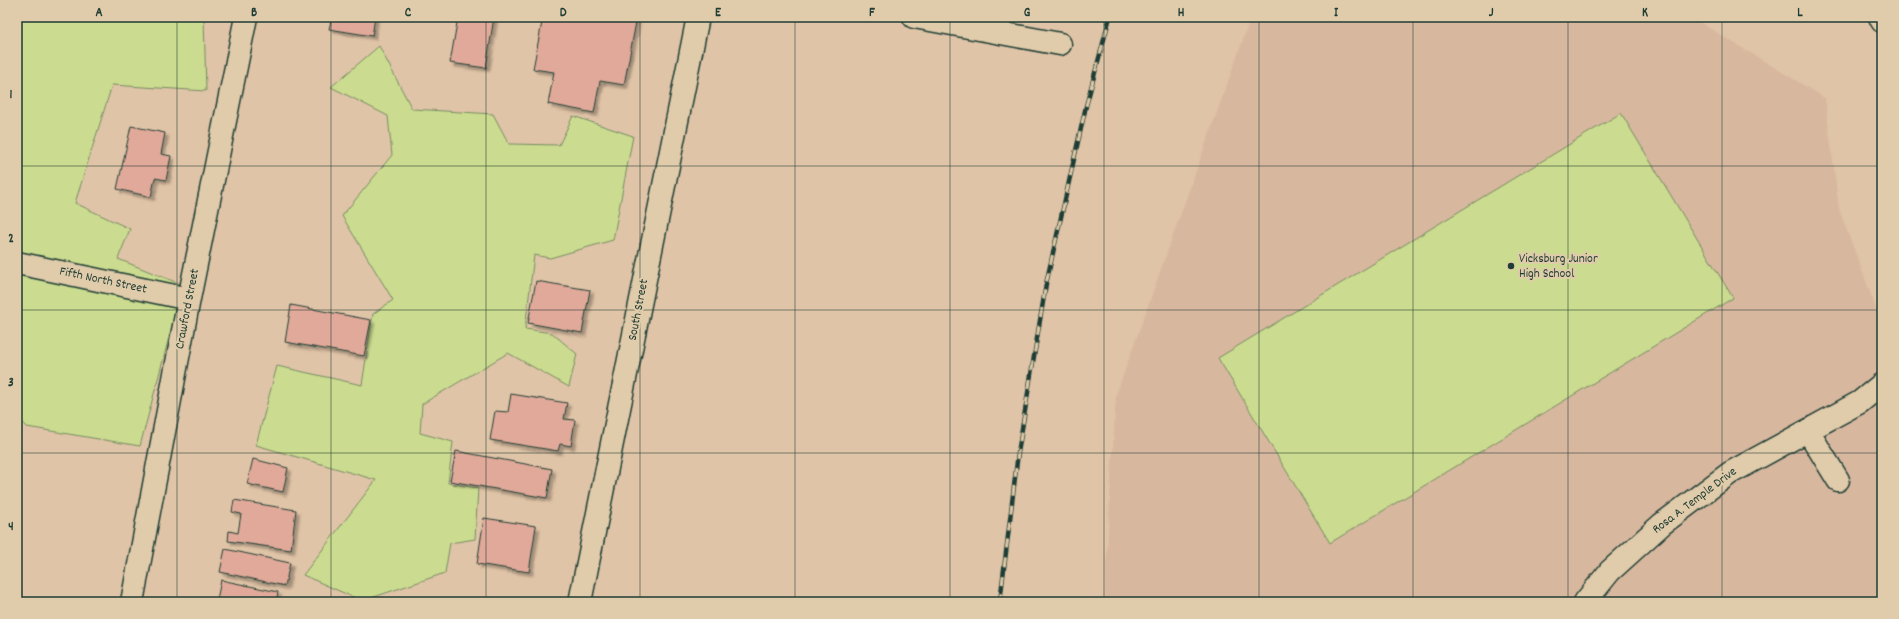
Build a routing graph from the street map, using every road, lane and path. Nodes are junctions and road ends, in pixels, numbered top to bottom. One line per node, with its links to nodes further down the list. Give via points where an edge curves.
1 (246, 17): 8 (street, Crawford Street)
2 (698, 17): 13 (street, South Street)
3 (914, 17): 6 (street)
4 (1880, 17): 5 (street)
5 (1882, 21)
6 (1060, 44)
7 (17, 263): 8 (street, Fifth North Street)
8 (189, 299): 12 (street, Crawford Street)
9 (1882, 384): 10 (street, Rosa A. Temple Drive, via 1860,402)
10 (1808, 431): 11 (street); 14 (street, Rosa A. Temple Drive, via 1730,473 1662,524 1610,571)
11 (1838, 480)
12 (132, 602)
13 (580, 602)
14 (1585, 602)

